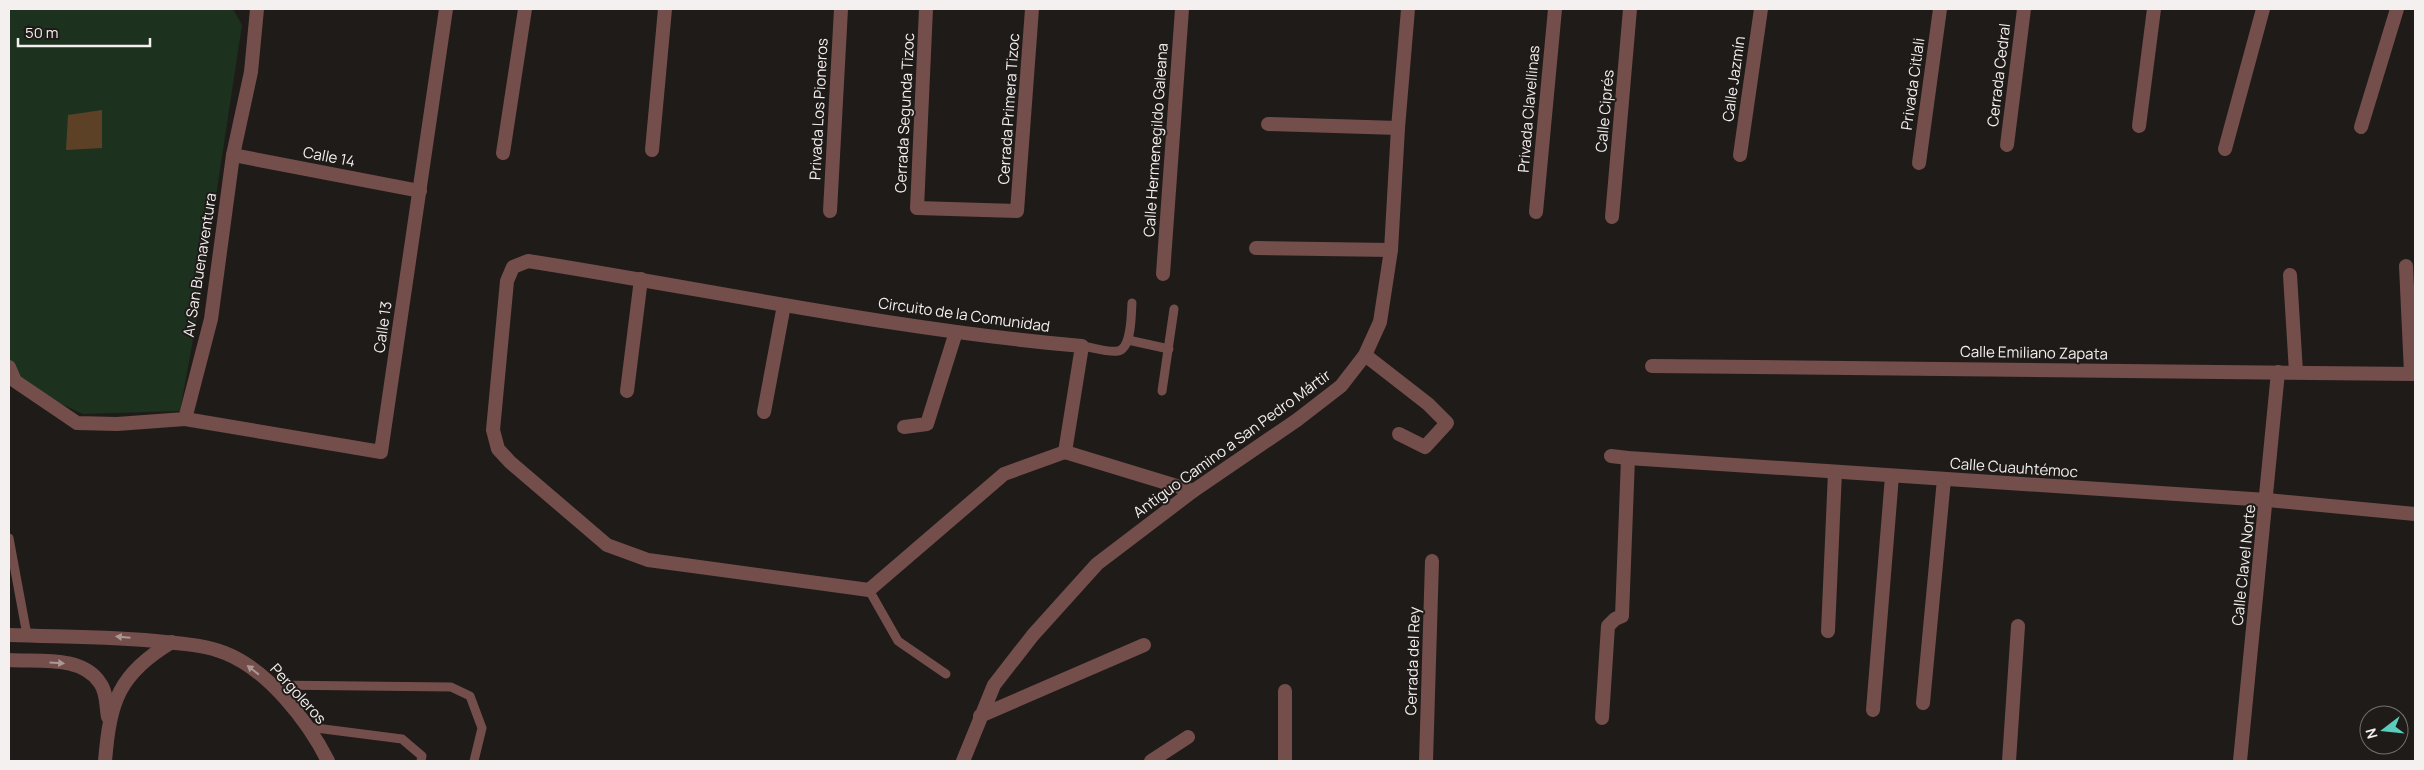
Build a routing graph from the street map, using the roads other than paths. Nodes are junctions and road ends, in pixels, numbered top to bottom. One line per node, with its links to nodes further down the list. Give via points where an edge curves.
1 (257, 9): 26 (street, Av San Buenaventura, via 251,72)
2 (446, 9): 29 (street, Calle 13)
3 (525, 9): 25 (street)
4 (665, 9): 24 (street)
5 (841, 9): 30 (street, Privada Los Pioneros)
6 (926, 9): 31 (street, Cerrada Segunda Tizoc, via 916,208)
7 (1032, 9): 31 (street, Cerrada Primera Tizoc)
8 (1182, 9): 37 (street, Calle Hermenegildo Galeana)
9 (1408, 9): 21 (street, Antiguo Camino a San Pedro Mártir)
10 (1555, 9): 32 (street, Privada Clavellinas)
11 (1630, 9): 33 (street, Calle Ciprés)
12 (1761, 9): 27 (street, Calle Jazmín)
13 (1940, 9): 28 (street, Privada Citlali)
14 (2024, 9): 22 (street, Cerrada Cedral)
15 (2154, 9): 19 (street)
16 (2263, 9): 23 (street)
17 (2397, 9): 20 (street)
18 (1268, 124): 21 (street)
19 (2139, 126)
20 (2361, 126)
21 (1398, 128): 35 (street, Antiguo Camino a San Pedro Mártir)
22 (2007, 145)
23 (2225, 149)
24 (652, 150)
25 (503, 153)
26 (233, 155): 29 (street, Calle 14); 56 (street, Av San Buenaventura, via 210,319)
27 (1740, 155)
28 (1919, 163)
29 (420, 191): 56 (street, Calle 13, via 382,452)
30 (830, 211)
31 (1017, 211)
32 (1536, 212)
33 (1612, 217)
34 (1256, 248): 35 (street)
35 (1391, 250): 47 (street, Antiguo Camino a San Pedro Mártir, via 1380,322)
36 (2406, 266): 52 (street)
37 (1163, 274)
38 (2290, 275): 51 (street)
39 (641, 279): 41 (street, Circuito de la Comunidad); 54 (street); 70 (street, Circuito de la Comunidad, via 528,261 514,267 507,281 493,430 498,449 608,545 648,560)
40 (1132, 303): 44 (lane)
41 (784, 305): 43 (street, Circuito de la Comunidad); 55 (street)
42 (1174, 309): 46 (lane)
43 (956, 332): 45 (street, Circuito de la Comunidad); 57 (street, via 928,424)
44 (1128, 340): 45 (lane, via 1117,352); 46 (lane)
45 (1082, 346): 59 (street)
46 (1169, 349): 53 (lane)
47 (1365, 355): 58 (street, via 1447,423 1424,448); 65 (street, Antiguo Camino a San Pedro Mártir, via 1341,386)
48 (1652, 366): 50 (street, Calle Emiliano Zapata)
49 (9, 367): 56 (street, via 15,381 76,423 117,424)
50 (2278, 372): 51 (street, Calle Emiliano Zapata); 66 (street, Calle Clavel Norte)
51 (2296, 372): 52 (street, Calle Emiliano Zapata)
52 (2413, 374)
53 (1162, 391)
54 (627, 392)
55 (764, 412)
56 (185, 419)
57 (904, 427)
58 (1399, 434)
59 (1065, 452): 65 (street); 70 (street, via 1004,474)
60 (1610, 456): 61 (street, Calle Cuauhtémoc)
61 (1628, 458): 62 (street, Calle Cuauhtémoc); 84 (street, via 1622,616 1608,626)
62 (1835, 472): 63 (street, Calle Cuauhtémoc); 72 (street)
63 (1892, 476): 64 (street, Calle Cuauhtémoc); 82 (street)
64 (1944, 479): 66 (street, Calle Cuauhtémoc); 81 (street)
65 (1193, 491): 83 (street, Antiguo Camino a San Pedro Mártir, via 1097,564 999,678)
66 (2267, 500): 67 (street, Calle Cuauhtémoc); 97 (street, Calle Clavel Norte)
67 (2415, 514)
68 (9, 538): 74 (lane)
69 (1432, 561): 95 (street, Cerrada del Rey)
70 (869, 590): 78 (lane, via 898,641)
71 (2018, 626): 96 (street)
72 (1828, 631)
73 (9, 635): 74 (street, Pergoleros)
74 (27, 636): 75 (street, Pergoleros, one-way to 74, via 118,636)
75 (172, 642): 79 (street, Pergoleros, one-way to 75, via 249,666 225,653); 85 (street, via 150,655 135,670 118,693)
76 (1144, 645): 83 (street)
77 (9, 660): 85 (street, one-way to 85, via 74,663 90,671 101,684)
78 (946, 674)
79 (271, 685): 86 (street, Pergoleros); 91 (lane, via 451,687 470,696 482,728)
80 (1285, 691): 94 (street)
81 (1923, 703)
82 (1873, 710)
83 (980, 716): 92 (street, Antiguo Camino a San Pedro Mártir)
84 (1602, 718)
85 (108, 722): 88 (street)
86 (308, 727): 89 (street, Pergoleros); 90 (lane, via 402,739 422,756)
87 (1188, 737): 93 (street)
88 (105, 761)
89 (328, 761)
90 (421, 761)
91 (474, 761)
92 (963, 761)
93 (1151, 761)
94 (1286, 761)
95 (1426, 761)
96 (2009, 761)
97 (2240, 761)

